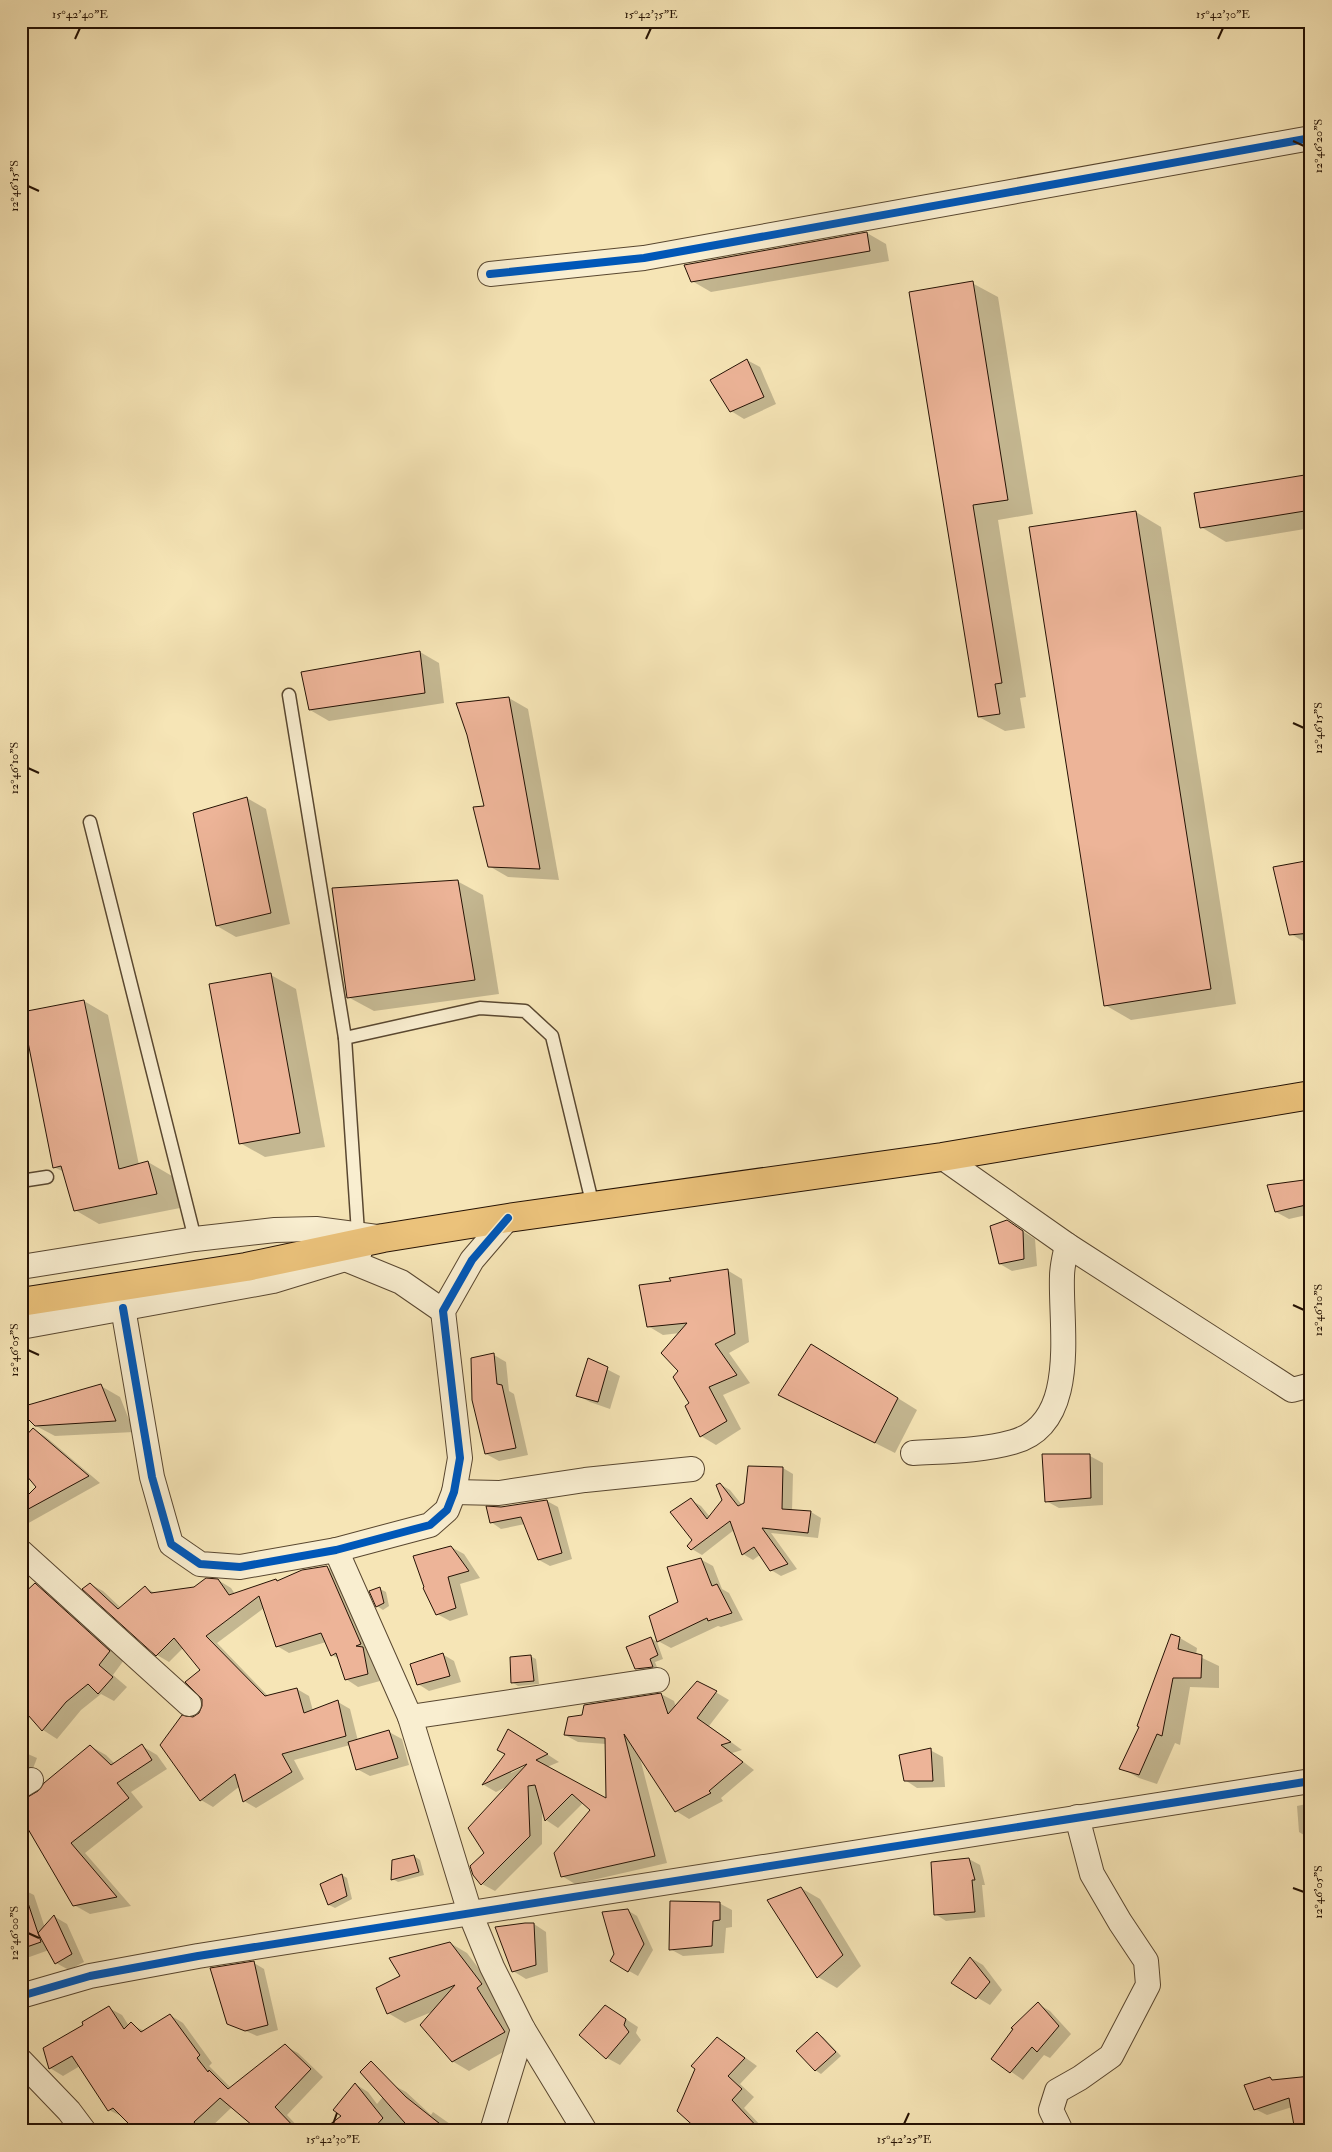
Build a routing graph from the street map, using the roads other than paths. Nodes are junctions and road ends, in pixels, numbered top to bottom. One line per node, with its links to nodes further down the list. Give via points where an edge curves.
1 (1311, 138): 2 (street, via 644,258)
2 (490, 274)
3 (289, 695): 5 (lane)
4 (90, 822): 13 (lane)
5 (345, 1038): 10 (lane, via 480,1008 525,1011 552,1036); 12 (lane)
6 (1311, 1095): 7 (main road)
7 (942, 1157): 10 (main road); 14 (street)
8 (47, 1176): 9 (lane)
9 (21, 1181)
10 (593, 1206): 11 (main road)
11 (508, 1218): 12 (main road); 19 (street, via 472,1260)
12 (371, 1236): 13 (street, via 316,1229); 15 (street); 17 (main road, via 246,1267)
13 (195, 1239): 16 (street)
14 (1067, 1246): 21 (street); 22 (street, via 1062,1274 1061,1381 1053,1409 1036,1431 1014,1442 977,1449)
15 (345, 1259): 18 (street, via 273,1281); 19 (street, via 401,1282)
16 (21, 1267)
17 (21, 1302)
18 (123, 1308): 20 (street); 25 (street, via 152,1477 171,1544 200,1564 240,1567)
19 (443, 1311): 24 (street, via 460,1458)
20 (21, 1327)
21 (1305, 1392)
22 (914, 1452)
23 (692, 1469): 24 (street, via 499,1493)
24 (454, 1492): 25 (street, via 447,1510 430,1525)
25 (336, 1550): 29 (street)
26 (21, 1552): 28 (street)
27 (657, 1680): 29 (street)
28 (189, 1704)
29 (410, 1717): 32 (street)
30 (1311, 1781): 31 (street)
31 (1077, 1817): 32 (street); 39 (street, via 1092,1874 1146,1961 1148,1985 1110,2056 1057,2091 1051,2110)
32 (470, 1913): 33 (street, via 189,1957 90,1976); 34 (street)
33 (21, 1996)
34 (523, 2029): 37 (street); 38 (street)
35 (21, 2061): 36 (street)
36 (84, 2131)
37 (492, 2131)
38 (585, 2131)
39 (1061, 2131)

